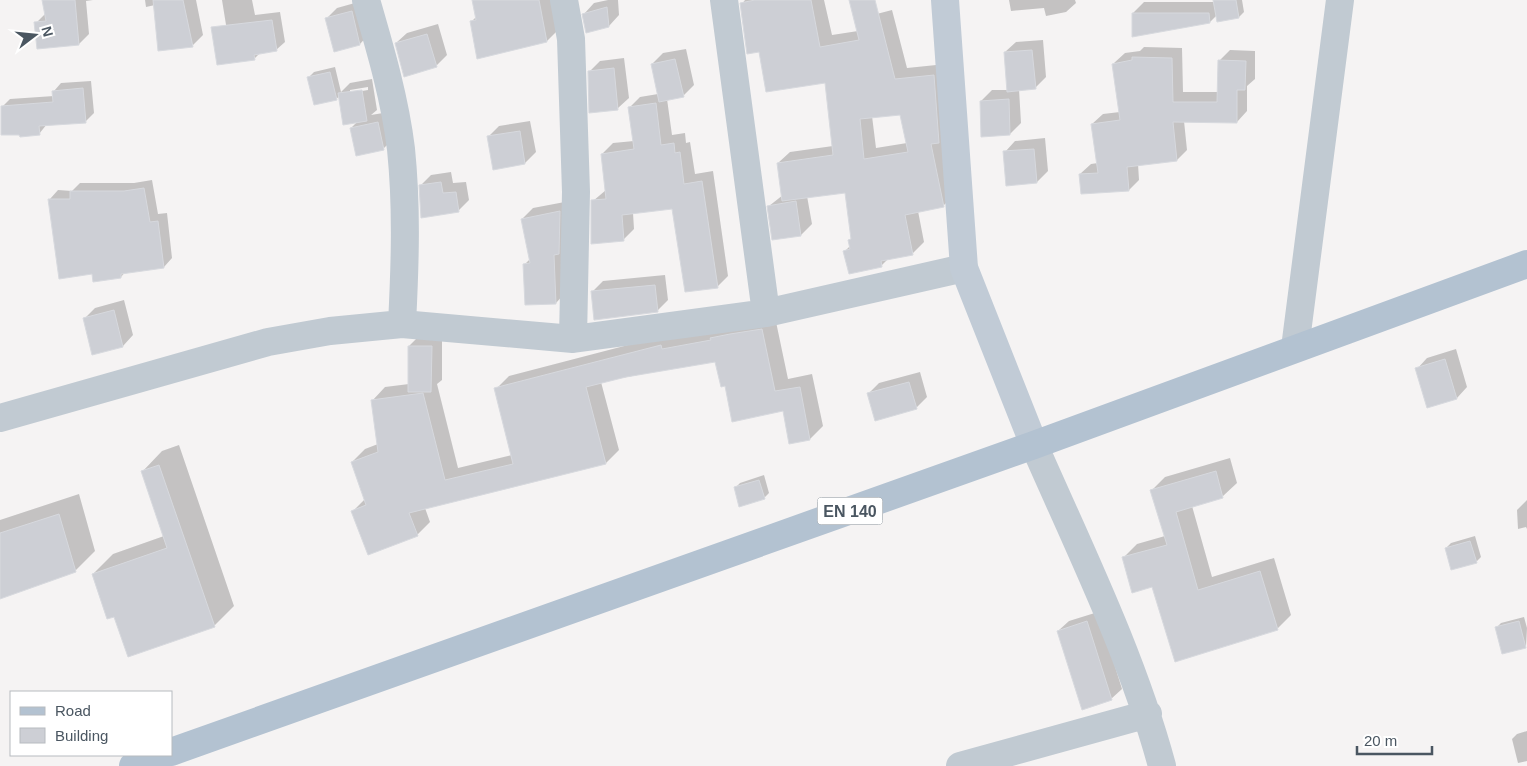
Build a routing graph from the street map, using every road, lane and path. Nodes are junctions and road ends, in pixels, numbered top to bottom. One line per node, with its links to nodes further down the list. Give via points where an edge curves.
1 (366, 0): 9 (street, via 382,56 401,147 406,227)
2 (564, 0): 10 (street, via 570,38 576,192)
3 (724, 0): 8 (street)
4 (945, 0): 7 (street)
5 (1340, 0): 11 (street)
6 (1527, 264): 11 (main road, EN 140)
7 (964, 268): 8 (street); 13 (street)
8 (766, 313): 10 (street)
9 (402, 324): 10 (street); 12 (street, via 330,331 268,342)
10 (573, 339)
11 (1295, 348): 13 (main road, EN 140)
12 (0, 418)
13 (1034, 445): 14 (street); 15 (main road, EN 140)
14 (1148, 714): 18 (street); 19 (street)
15 (172, 752)
16 (161, 756): 17 (main road)
17 (133, 766)
18 (960, 766)
19 (1162, 766)

